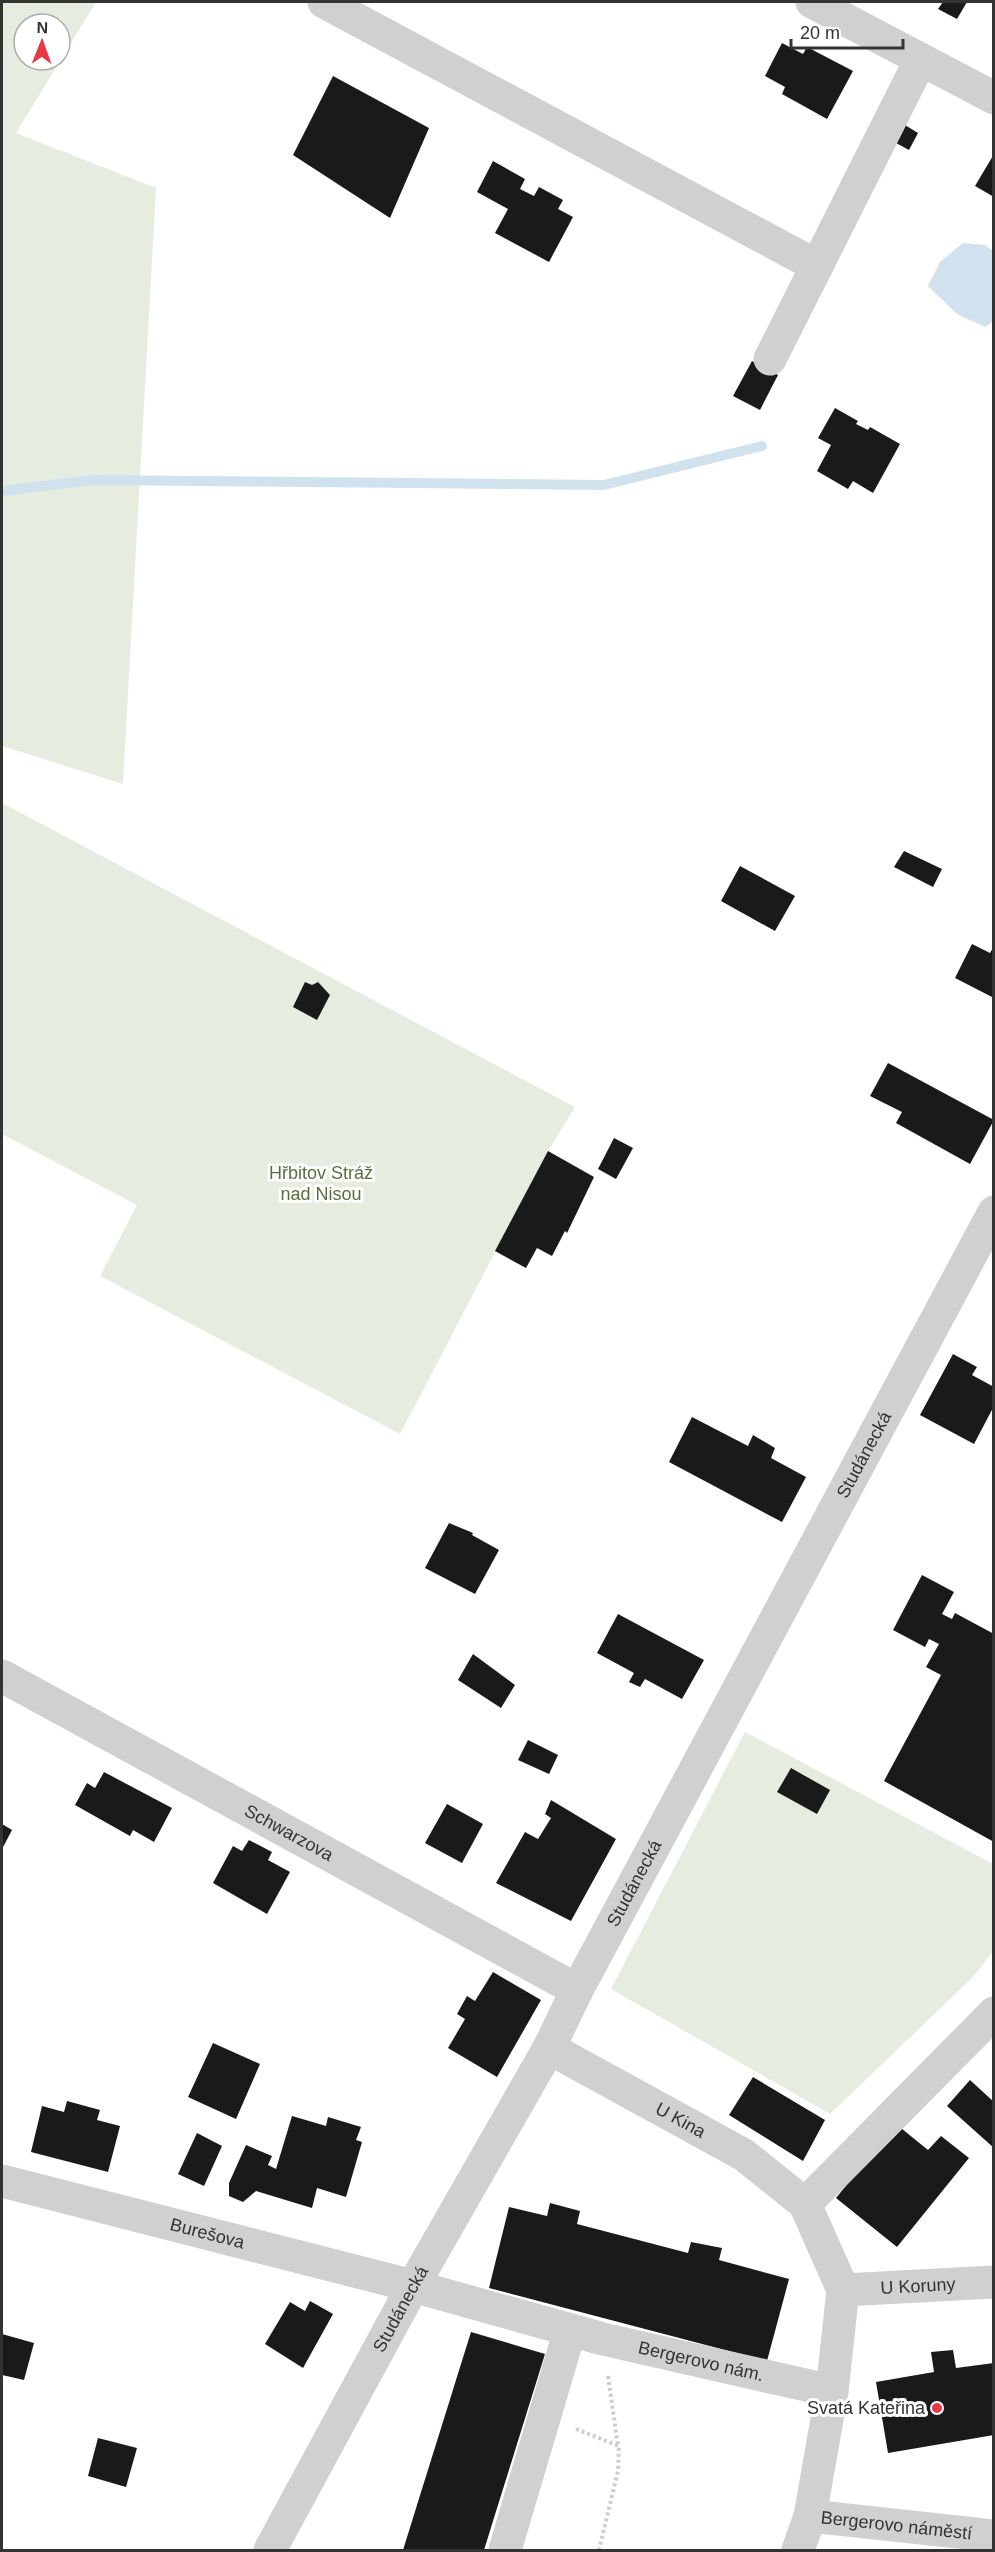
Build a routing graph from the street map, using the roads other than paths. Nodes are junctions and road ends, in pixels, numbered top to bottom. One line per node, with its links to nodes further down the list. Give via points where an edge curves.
1 (324, 2): 5 (street)
2 (812, 2): 3 (street)
3 (920, 61): 4 (street); 5 (street)
4 (993, 98)
5 (817, 266): 6 (street)
6 (770, 359)
7 (993, 1212): 9 (street, Studánecká)
8 (2, 1676): 9 (street, Schwarzova)
9 (577, 1990): 11 (street, Studánecká)
10 (993, 2013): 13 (street)
11 (549, 2048): 13 (street, U Kina, via 744,2155); 15 (street, Studánecká)
12 (2, 2181): 15 (street, Burešova)
13 (805, 2205): 16 (street, U Kina)
14 (993, 2282): 16 (street, U Koruny)
15 (413, 2286): 17 (street, Bergerovo nám.); 21 (street, Studánecká)
16 (843, 2290): 18 (street, Bergerovo náměstí)
17 (570, 2330): 18 (street, Bergerovo nám.); 22 (street)
18 (832, 2391): 19 (street, Bergerovo náměstí)
19 (810, 2516): 20 (street, Bergerovo náměstí); 23 (street)
20 (993, 2536)
21 (270, 2550)
22 (505, 2550)
23 (798, 2550)

